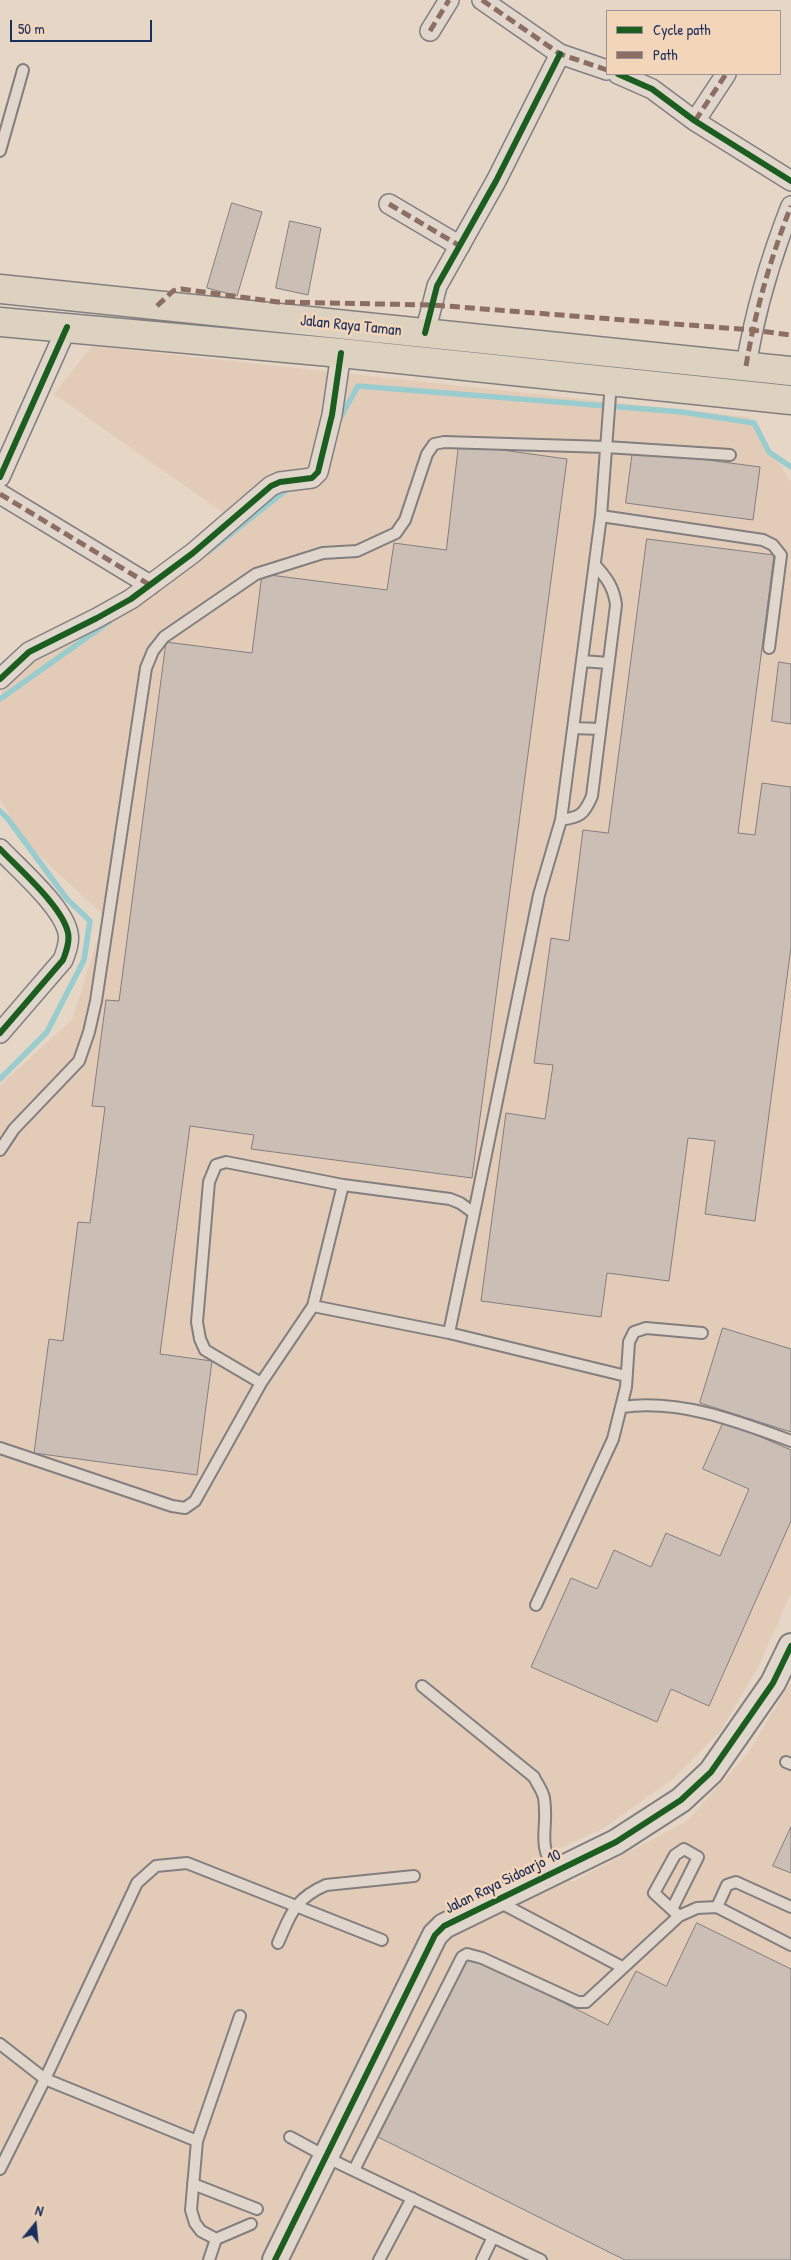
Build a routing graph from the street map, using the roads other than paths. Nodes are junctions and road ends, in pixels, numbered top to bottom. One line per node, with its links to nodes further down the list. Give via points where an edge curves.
1 (449, 0): 3 (street)
2 (482, 0): 4 (street)
3 (430, 31)
4 (560, 54): 6 (street); 14 (street)
5 (23, 70): 10 (lane)
6 (606, 70)
7 (620, 75): 9 (street, via 652,89)
8 (725, 75): 9 (street)
9 (695, 121): 11 (street)
10 (0, 151)
11 (791, 182)
12 (389, 204): 14 (street)
13 (791, 206): 20 (street, via 752,330)
14 (460, 246): 18 (street, via 437,286)
15 (0, 289): 18 (highway, Jalan Raya Taman)
16 (0, 322): 17 (highway, Jalan Raya Taman)
17 (67, 328): 19 (highway, Jalan Raya Taman); 26 (street)
18 (425, 333): 20 (highway, Jalan Raya Taman)
19 (341, 353): 22 (highway, Jalan Raya Taman); 30 (street, via 332,414 318,472 312,478 271,486)
20 (748, 366): 21 (highway, Jalan Raya Taman)
21 (787, 371)
22 (611, 386): 23 (highway, Jalan Raya Taman); 24 (lane)
23 (773, 398)
24 (606, 447): 25 (lane); 28 (lane); 40 (lane, via 434,444 427,454 405,520 396,533 356,551 323,553 256,574 164,638 153,651 146,668 89,1032 79,1061 14,1129)
25 (730, 456)
26 (0, 477)
27 (0, 494): 30 (street)
28 (601, 516): 29 (lane); 31 (lane, via 773,544 781,555)
29 (595, 565): 32 (lane); 33 (lane, via 607,578 616,605)
30 (150, 585): 34 (street, via 112,610 29,652)
31 (769, 648)
32 (582, 661): 33 (lane); 35 (lane)
33 (608, 662): 36 (lane)
34 (0, 679)
35 (573, 728): 36 (lane); 37 (lane)
36 (600, 729): 37 (lane, via 592,796 585,811 576,818)
37 (560, 820): 42 (lane, via 539,894)
38 (0, 849): 39 (street, via 56,908 68,934 63,960)
39 (0, 1033)
40 (0, 1150)
41 (343, 1185): 42 (lane, via 450,1199); 43 (lane); 47 (lane, via 226,1162 216,1165 211,1172 197,1322 200,1339 205,1350)
42 (474, 1214): 44 (lane)
43 (313, 1306): 44 (lane); 47 (lane)
44 (448, 1333): 46 (lane)
45 (702, 1333): 46 (lane, via 646,1328 634,1332 629,1342)
46 (626, 1376): 48 (lane)
47 (261, 1383): 50 (lane, via 195,1501 185,1508)
48 (622, 1407): 49 (lane, via 661,1405 702,1412); 51 (lane, via 613,1439)
49 (791, 1442)
50 (0, 1448)
51 (536, 1605)
52 (791, 1646): 54 (street, Jalan Raya Sidoarjo 10, via 773,1684 711,1772 681,1800 616,1842)
53 (422, 1686): 54 (lane, via 534,1777 544,1796 544,1845)
54 (555, 1871): 56 (street, Jalan Raya Sidoarjo 10)
55 (414, 1876): 57 (lane, via 326,1885 314,1890)
56 (496, 1900): 64 (lane); 70 (street, Jalan Raya Sidoarjo 10, via 444,1926 435,1935)
57 (295, 1906): 61 (lane); 62 (lane); 67 (lane, via 187,1864 156,1866 137,1883)
58 (717, 1907): 59 (lane, via 727,1885 736,1882); 60 (lane); 63 (lane)
59 (791, 1907)
60 (676, 1913): 60 (lane, via 698,1857 684,1849 675,1855 654,1893); 64 (lane)
61 (382, 1940)
62 (278, 1943)
63 (791, 1945)
64 (622, 1967): 72 (lane, via 586,2002 578,2002 472,1954 462,1957)
65 (240, 2016): 69 (lane)
66 (0, 2044): 67 (lane)
67 (45, 2079): 69 (lane); 71 (lane)
68 (290, 2137): 70 (lane)
69 (197, 2141): 73 (lane)
70 (325, 2156): 72 (lane); 80 (street, Jalan Raya Sidoarjo 10)
71 (0, 2169)
72 (354, 2170): 74 (lane)
73 (193, 2184): 75 (lane); 78 (lane, via 191,2210 195,2223 201,2231)
74 (412, 2198): 77 (lane); 81 (lane)
75 (257, 2209)
76 (251, 2224): 78 (lane)
77 (493, 2237): 82 (lane); 83 (lane)
78 (216, 2239): 79 (lane)
79 (210, 2260)
80 (275, 2260)
81 (379, 2260)
82 (482, 2260)
83 (541, 2260)

